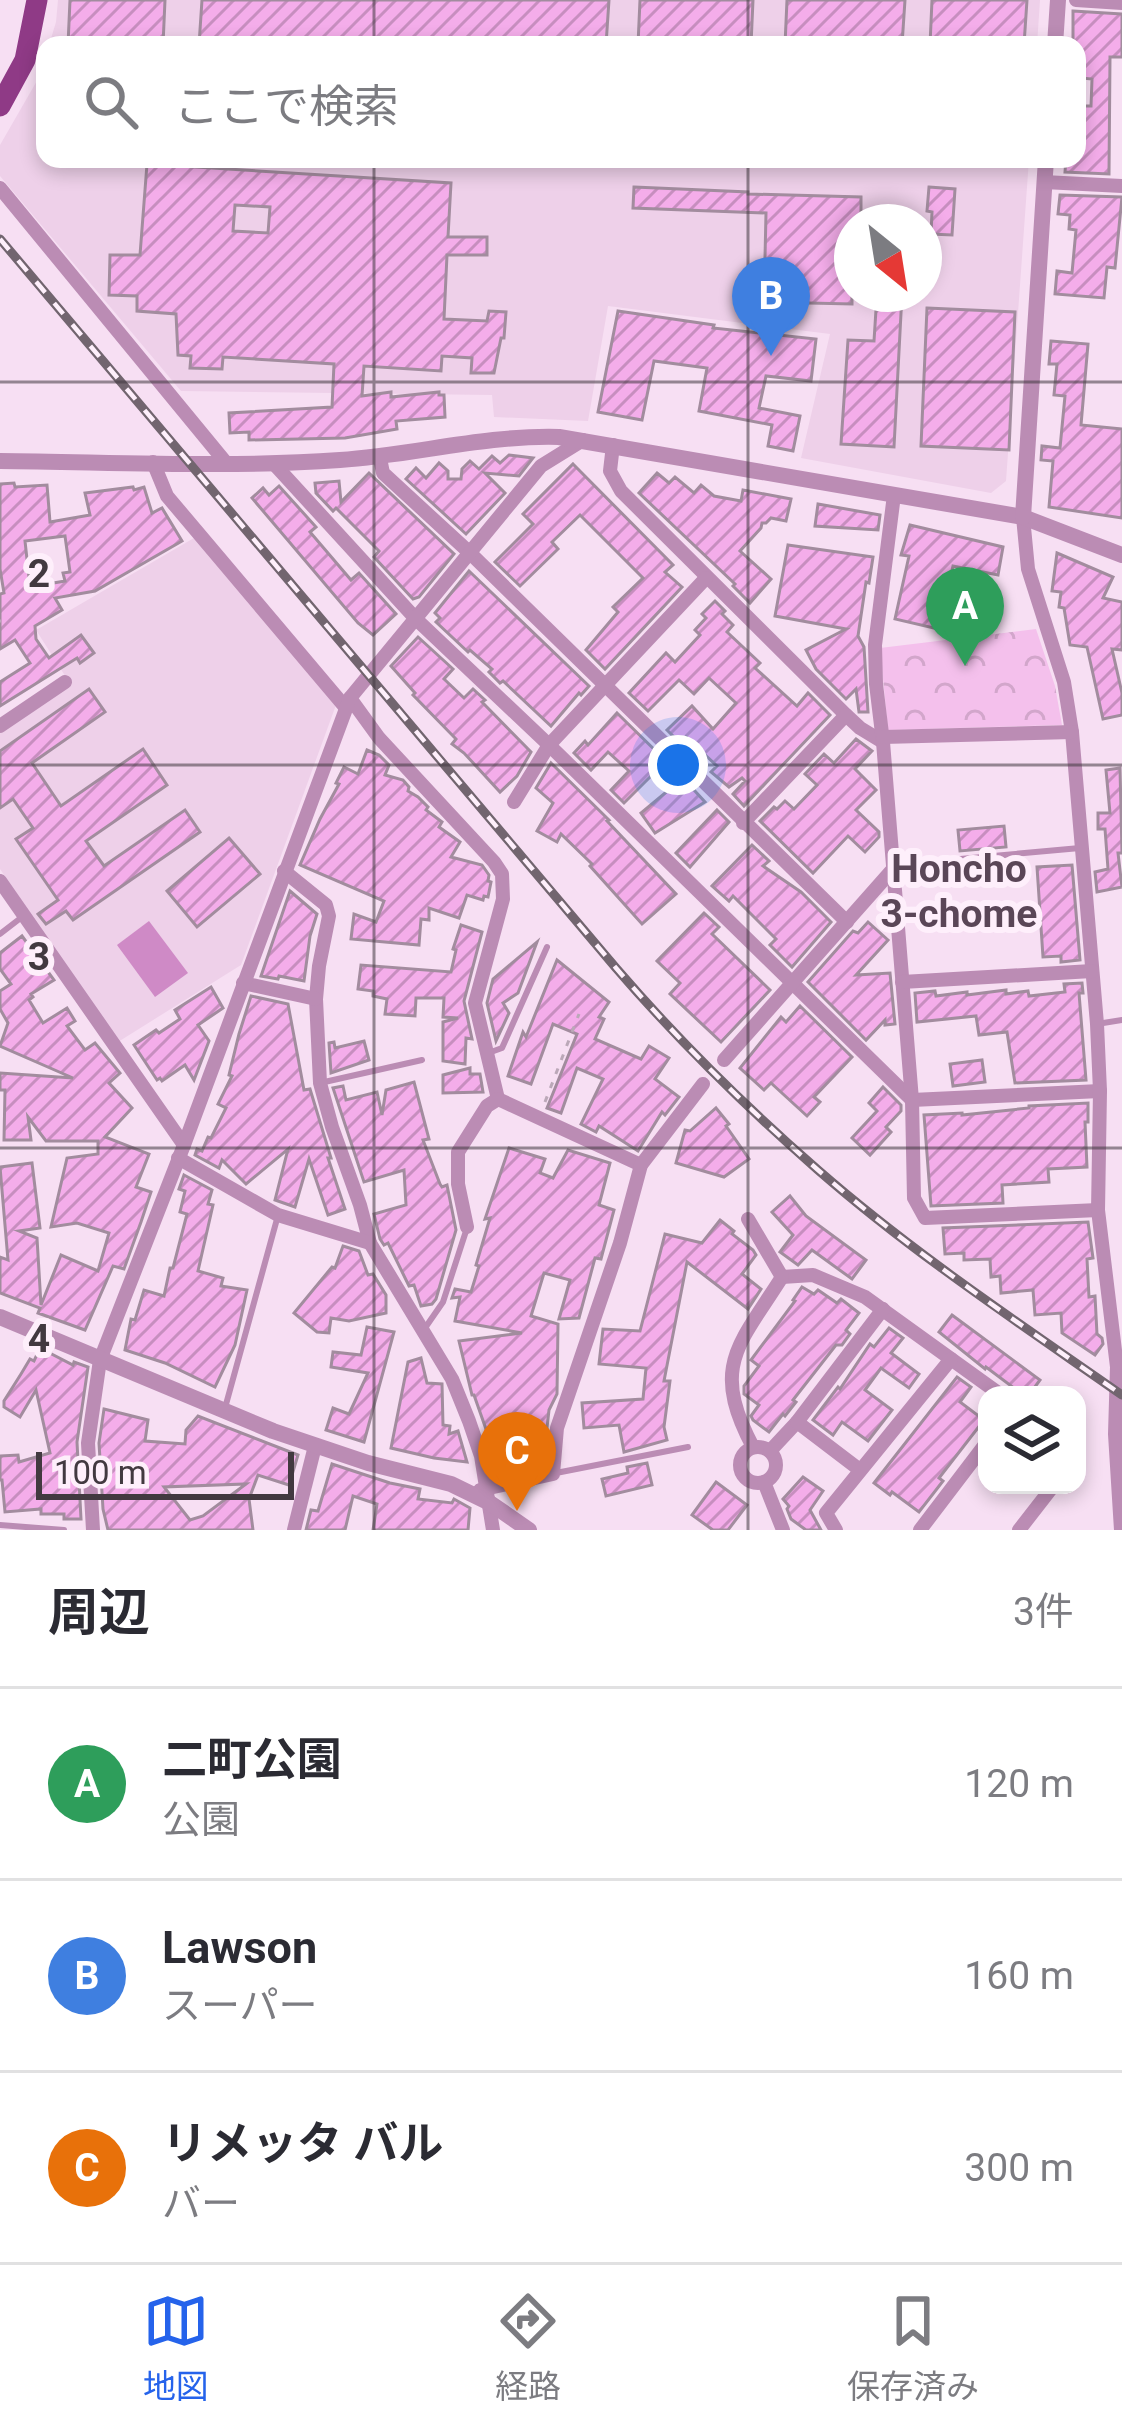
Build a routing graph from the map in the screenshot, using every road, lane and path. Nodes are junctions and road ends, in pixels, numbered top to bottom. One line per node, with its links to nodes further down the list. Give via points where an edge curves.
1 (37, 0): 6 (main road, via 25,60)
2 (1058, 0): 5 (street)
3 (1076, 0): 4 (street)
4 (1122, 3)
5 (1056, 36)
6 (0, 106)
7 (1045, 168): 8 (street)
8 (1044, 182): 9 (street); 19 (street)
9 (1122, 186)
10 (0, 188): 16 (street)
11 (583, 440): 12 (street); 13 (street, via 519,436); 20 (street, via 541,466)
12 (613, 445): 18 (street); 22 (street, via 614,483)
13 (380, 458): 17 (street); 20 (street, via 383,473)
14 (0, 461): 15 (street)
15 (153, 462): 16 (street); 26 (street, via 166,496)
16 (227, 464): 17 (street)
17 (275, 465): 23 (street)
18 (894, 495): 19 (street); 30 (street, via 874,645)
19 (1023, 517): 21 (street); 29 (street, via 1028,569)
20 (470, 553): 23 (street); 25 (street)
21 (1122, 555)
22 (706, 578): 25 (street); 27 (street)
23 (416, 619): 26 (street); 31 (street)
24 (64, 682): 28 (street)
25 (604, 684): 31 (street); 33 (street)
26 (348, 703): 36 (street); 50 (street, via 502,874 503,899 475,1003)
27 (846, 715): 30 (street); 33 (street)
28 (0, 726)
29 (1072, 732): 30 (street); 34 (street)
30 (883, 739): 35 (street)
31 (549, 745): 32 (street); 44 (street)
32 (514, 802)
33 (743, 823): 39 (street)
34 (1080, 848): 35 (lane); 42 (street)
35 (894, 866): 39 (street); 45 (street)
36 (284, 871): 43 (street); 46 (street, via 329,916)
37 (0, 881): 38 (street)
38 (24, 915): 40 (lane); 59 (street)
39 (847, 922): 44 (street)
40 (0, 934)
41 (548, 947): 50 (lane, via 502,1048)
42 (1092, 971): 45 (street); 49 (street)
43 (243, 982): 46 (street); 59 (street)
44 (793, 982): 52 (street); 57 (street)
45 (902, 982): 57 (street)
46 (316, 998): 53 (street)
47 (578, 1014): 58 (path)
48 (1122, 1020): 49 (lane)
49 (1097, 1024): 55 (street)
50 (487, 1054): 56 (street)
51 (422, 1060): 53 (lane)
52 (724, 1060)
53 (320, 1083): 65 (street)
54 (703, 1084): 60 (street)
55 (1100, 1090): 57 (street); 61 (street)
56 (498, 1099): 58 (street); 64 (street, via 457,1156)
57 (912, 1100): 61 (street, via 914,1198 925,1218)
58 (539, 1116): 60 (street)
59 (181, 1152): 62 (street); 71 (street)
60 (641, 1165): 81 (street, via 557,1428)
61 (1098, 1210): 95 (street, via 1117,1367)
62 (278, 1215): 65 (street); 73 (lane)
63 (748, 1220): 66 (street)
64 (467, 1227): 69 (lane, via 443,1302)
65 (370, 1243): 69 (street)
66 (782, 1277): 67 (street, via 814,1275); 77 (street, via 741,1342 730,1380)
67 (883, 1310): 70 (street); 74 (street)
68 (0, 1317): 71 (street)
69 (422, 1330): 83 (street, via 469,1421)
70 (951, 1359): 72 (street); 80 (street)
71 (100, 1360): 73 (street); 87 (street, via 88,1442)
72 (988, 1386)
73 (224, 1412): 75 (street)
74 (797, 1422): 78 (street); 80 (street)
75 (314, 1446): 83 (street); 88 (street)
76 (688, 1447): 81 (lane)
77 (753, 1447): 78 (street); 82 (street, via 740,1470 752,1483)
78 (770, 1451): 82 (street, via 776,1468)
79 (978, 1454): 93 (street)
80 (860, 1470): 92 (street, via 826,1513)
81 (553, 1474): 83 (street)
82 (764, 1482): 91 (street)
83 (482, 1494): 89 (street); 90 (street)
84 (1047, 1494): 94 (street)
85 (0, 1525): 86 (lane)
86 (64, 1530)
87 (94, 1530)
88 (294, 1530)
89 (493, 1530)
90 (530, 1530)
91 (782, 1530)
92 (836, 1530)
93 (920, 1530)
94 (1018, 1530)
95 (1121, 1530)

